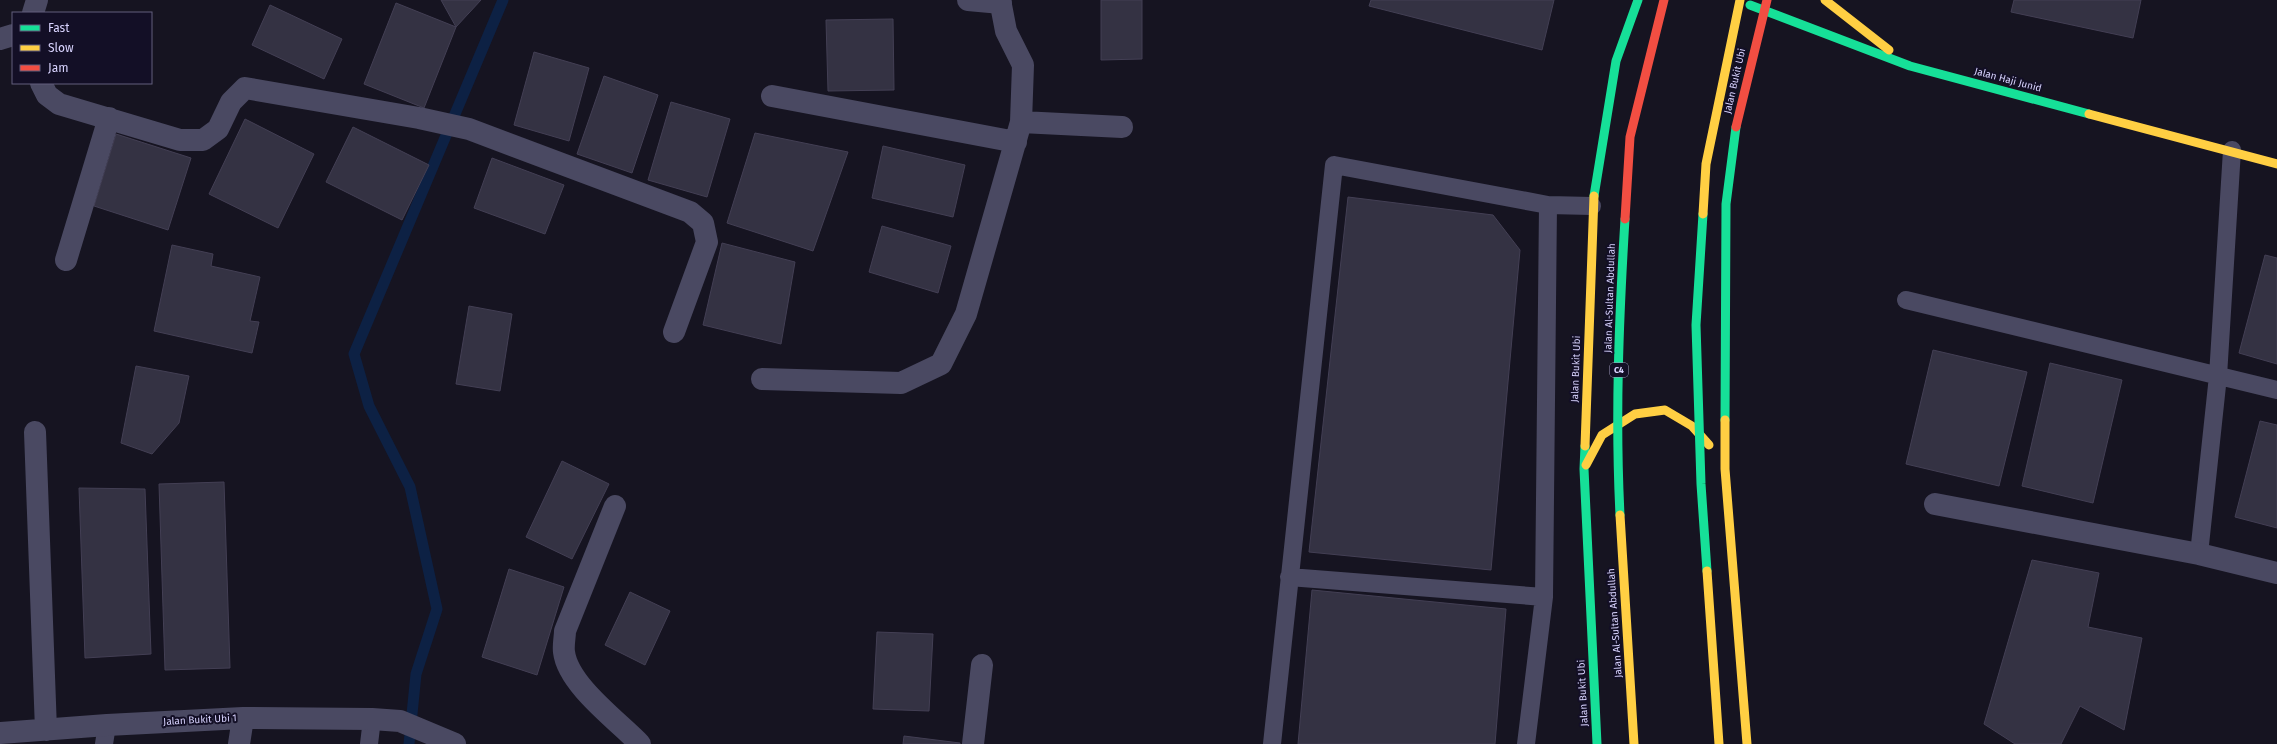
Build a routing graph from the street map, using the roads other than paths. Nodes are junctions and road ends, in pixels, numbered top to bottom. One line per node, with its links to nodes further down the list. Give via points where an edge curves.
1 (37, 0): 10 (street)
2 (968, 0): 8 (street)
3 (1638, 0): 22 (street, Jalan Bukit Ubi, via 1616,61)
4 (1664, 0): 52 (street, Jalan Al-Sultan Abdullah / C4, bridge, via 1630,137 1620,309 1617,454)
5 (1740, 0): 9 (street, Jalan Haji Junid); 53 (street, bridge, via 1706,164 1696,326 1701,484)
6 (1767, 0): 9 (street, Jalan Bukit Ubi)
7 (1825, 0): 13 (street, via 1842,16)
8 (1001, 1): 18 (street, via 1006,31 1023,65)
9 (1763, 10): 13 (street, Jalan Haji Junid); 31 (street, Jalan Bukit Ubi, via 1738,117 1726,204)
10 (33, 12)
11 (12, 35): 12 (street)
12 (0, 39)
13 (1910, 66): 19 (street, Jalan Haji Junid)
14 (42, 84): 16 (street, via 47,95 59,104)
15 (772, 96): 18 (street)
16 (109, 118): 23 (street); 25 (street, via 180,140 203,140 218,129 231,102 245,88 469,129 690,212 703,223 707,242)
17 (1122, 127): 18 (street)
18 (1018, 132): 27 (street, via 966,314 941,364 901,383)
19 (2232, 150): 20 (street, Jalan Haji Junid); 26 (lane)
20 (2277, 164)
21 (1548, 205): 22 (lane); 36 (lane, via 1334,165); 37 (lane)
22 (1592, 206): 30 (street, Jalan Bukit Ubi)
23 (66, 260)
24 (1906, 300): 26 (lane)
25 (674, 332)
26 (2218, 376): 28 (lane); 34 (lane)
27 (762, 379)
28 (2277, 390)
29 (35, 432): 41 (street)
30 (1584, 469): 31 (street, via 1602,435 1635,414 1665,410 1692,426 1710,446); 51 (street, Jalan Bukit Ubi)
31 (1725, 469): 54 (street, Jalan Bukit Ubi)
32 (1935, 504): 34 (street)
33 (615, 506): 47 (street, via 565,630 564,652 567,663 588,696)
34 (2199, 554): 35 (street)
35 (2277, 573)
36 (1289, 577): 37 (lane); 49 (lane)
37 (1544, 597): 50 (lane)
38 (982, 665): 48 (street)
39 (243, 718): 40 (street, Jalan Bukit Ubi 1); 43 (street, Jalan Bukit Ubi 1); 44 (street)
40 (372, 719): 45 (lane); 46 (street, Jalan Bukit Ubi 1, via 400,721)
41 (46, 730): 42 (street, Jalan Bukit Ubi 1); 43 (street, Jalan Bukit Ubi 1)
42 (0, 733)
43 (105, 734)
44 (239, 744)
45 (369, 744)
46 (455, 744)
47 (640, 744)
48 (974, 744)
49 (1272, 744)
50 (1526, 744)
51 (1597, 744)
52 (1634, 744)
53 (1719, 744)
54 (1747, 744)

